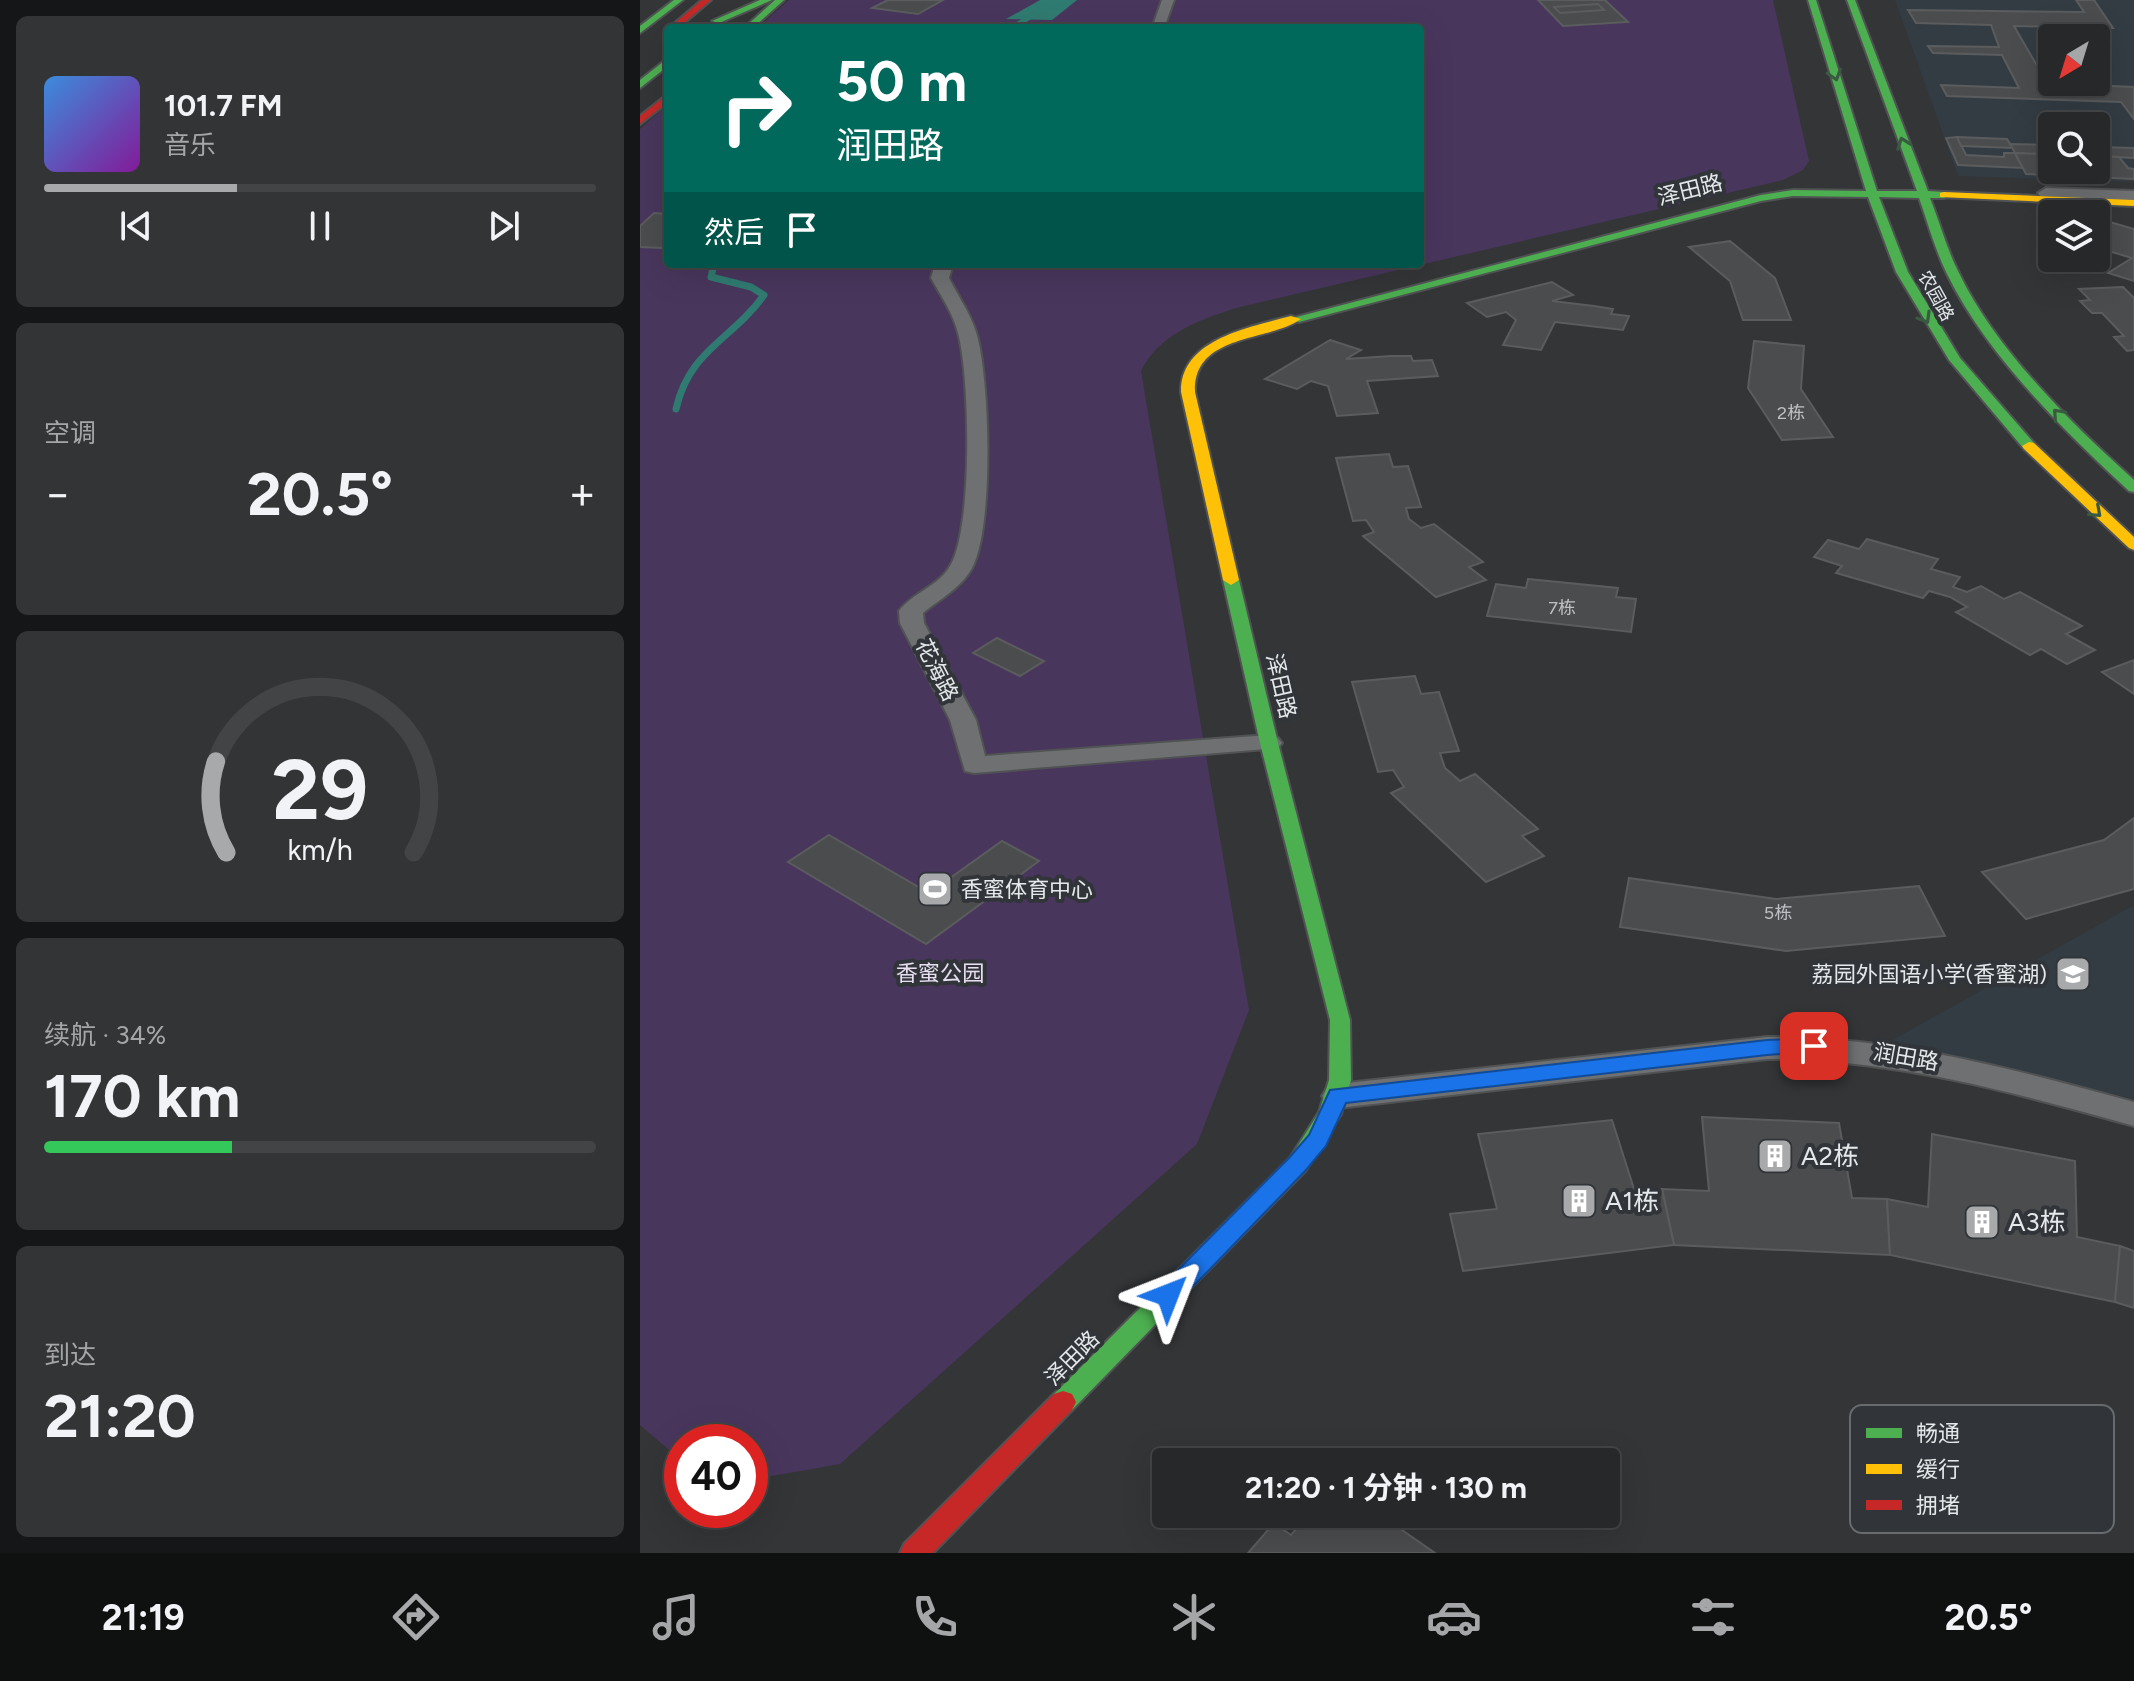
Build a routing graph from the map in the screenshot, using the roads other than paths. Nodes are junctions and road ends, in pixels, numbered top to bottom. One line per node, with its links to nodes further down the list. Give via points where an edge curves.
1 (679, 0): 13 (main road)
2 (707, 0): 9 (main road)
3 (741, 0): 10 (main road)
4 (768, 0): 10 (main road)
5 (780, 0): 11 (main road)
6 (1168, 0): 12 (street)
7 (1812, 0): 18 (main road, 农园路, one-way to 18)
8 (1851, 0): 19 (main road, 农园路, one-way to 8)
9 (677, 24)
10 (712, 24)
11 (753, 24)
12 (1159, 24)
13 (645, 38)
14 (664, 64): 15 (main road)
15 (640, 85)
16 (664, 100): 17 (main road)
17 (640, 121)
18 (1872, 192): 19 (main road, 泽田路); 24 (main road, 农园路, one-way to 24, via 1895,259 1935,335 1968,379 2068,486); 25 (main road, 泽田路, via 1793,193 1721,207 1252,330 1203,354 1188,374 1188,392)
19 (1921, 193): 20 (street, 泽田路); 21 (main road, 泽田路); 23 (main road, 农园路, one-way to 19, via 2076,435 1987,328 1953,274)
20 (2134, 196)
21 (2134, 203)
22 (943, 268): 25 (street, 花海路, via 940,278 969,337 976,389 973,517 960,570 911,611 912,623 963,720 974,765)
23 (2134, 488)
24 (2134, 545)
25 (1269, 743): 26 (main road, 泽田路, via 1340,1020 1345,1052)
26 (1338, 1096): 27 (street, 润田路, via 1814,1046 1952,1065); 28 (main road, 泽田路, via 1318,1140 1298,1164)
27 (2134, 1114)
28 (914, 1553)

